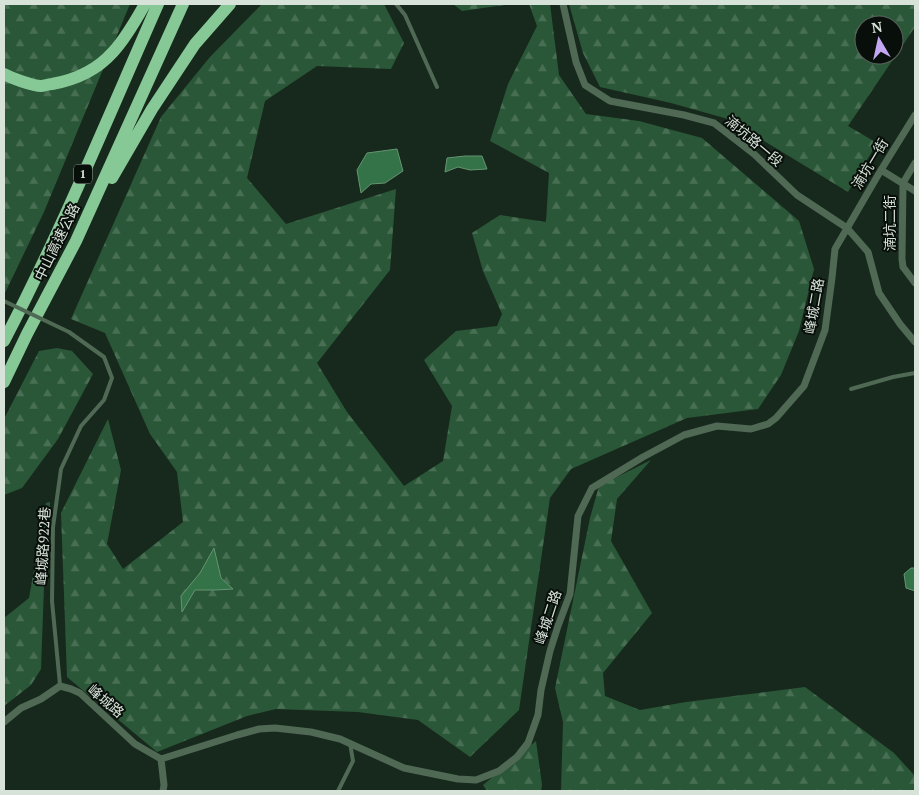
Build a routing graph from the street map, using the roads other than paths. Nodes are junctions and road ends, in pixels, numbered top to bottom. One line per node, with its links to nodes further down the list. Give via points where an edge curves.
1 (145, 4): 7 (highway, via 113,52 80,77 40,86)
2 (158, 4): 19 (highway, 中山高速公路 / 1)
3 (183, 4): 15 (highway, 中山高速公路 / 1)
4 (230, 4): 15 (highway, via 195,44 152,109)
5 (396, 4): 8 (lane, via 405,15)
6 (563, 4): 14 (street, 湳坑路一段, via 576,62 585,85 610,101 714,123 754,154 797,195)
7 (4, 74)
8 (437, 87)
9 (915, 115): 11 (street, 湳坑一街)
10 (915, 164): 12 (street, 湳坑二街)
11 (881, 170): 12 (street); 14 (street, 湳坑一街)
12 (902, 183): 13 (street); 16 (street, 湳坑二街, via 903,267)
13 (915, 191)
14 (847, 228): 20 (street, 湳坑路一段, via 868,252 879,293); 26 (street, 峰城二路, via 835,249 825,330 804,386 776,418 751,429 717,426 684,435 592,488 578,516 570,594 550,651 538,716 528,743 517,756 499,771 476,780 458,779 404,768)
15 (76, 241): 18 (highway, 中山高速公路 / 1)
16 (915, 283)
17 (4, 301): 18 (lane, 峰城路922巷, bridge)
18 (36, 317): 22 (highway, 中山高速公路 / 1); 24 (lane, 峰城路922巷, bridge, via 69,332 104,357 112,378 104,400 82,426 61,469 53,527 52,591)
19 (4, 341)
20 (915, 342)
21 (915, 374): 23 (lane)
22 (4, 382)
23 (851, 390)
24 (60, 686): 25 (street, via 21,708); 27 (street, 峰城路, via 80,693 135,744)
25 (4, 722)
26 (350, 743): 27 (street, 峰城二路, via 311,732 258,729); 29 (lane, via 352,761)
27 (161, 759): 28 (street)
28 (162, 791)
29 (338, 791)

